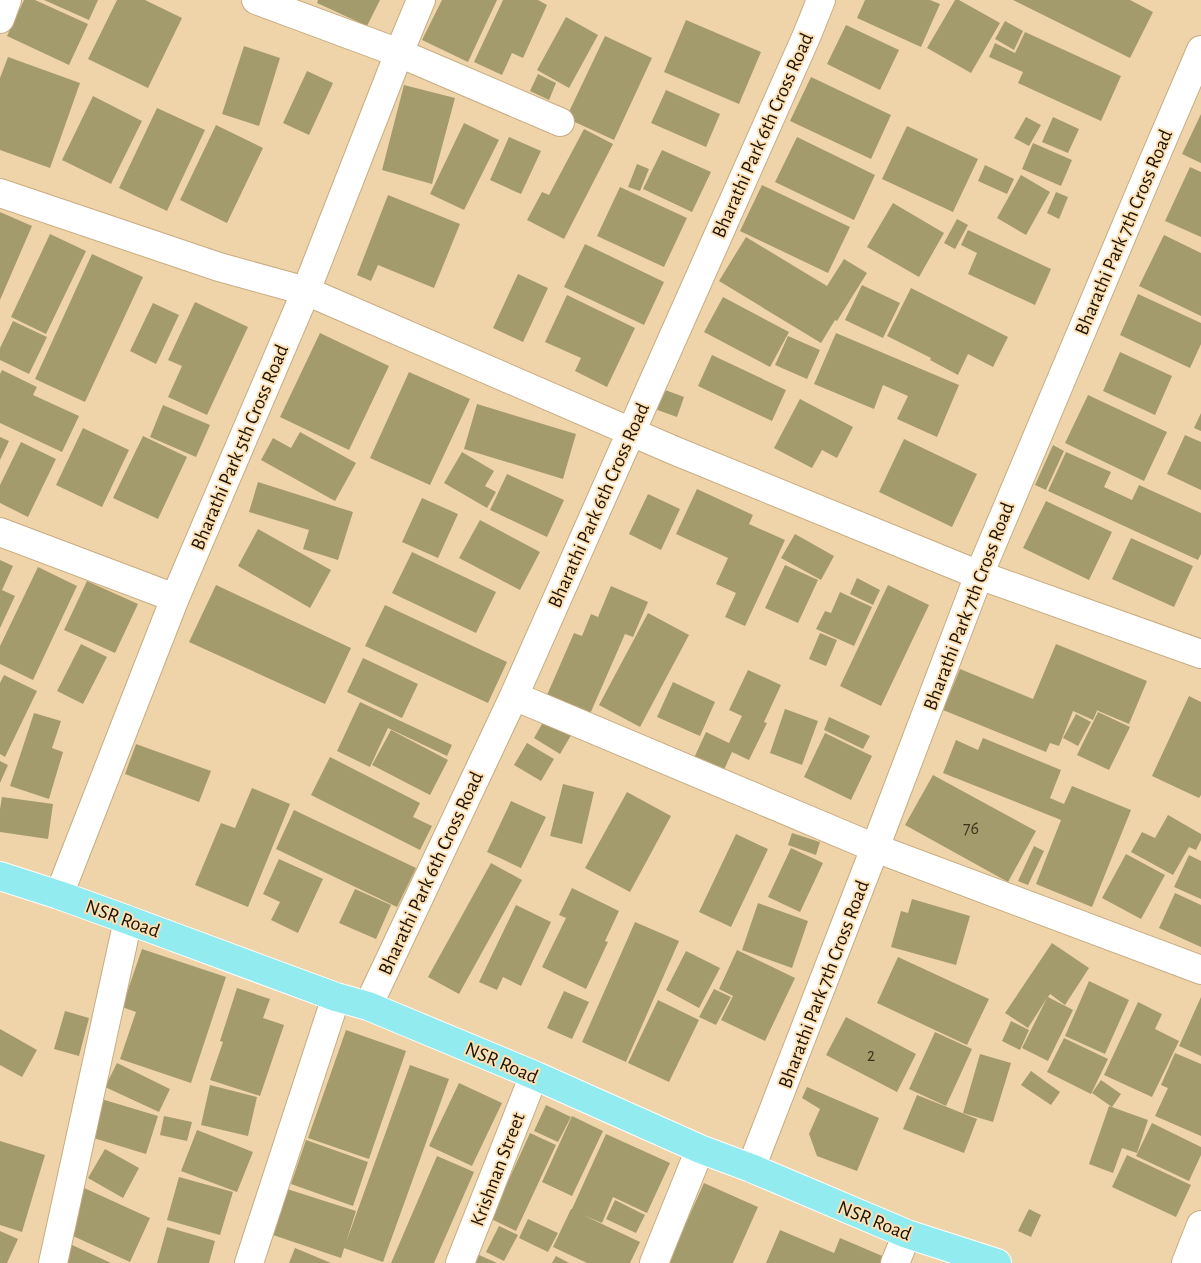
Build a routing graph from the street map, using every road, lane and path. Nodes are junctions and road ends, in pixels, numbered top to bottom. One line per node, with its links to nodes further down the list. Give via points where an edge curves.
1 (7, 0): 5 (street)
2 (256, 0): 6 (street)
3 (421, 0): 6 (street, Bharathi Park 5th Cross Road)
4 (821, 0): 11 (street, Bharathi Park 6th Cross Road)
5 (0, 19)
6 (399, 53): 8 (street); 10 (street, Bharathi Park 5th Cross Road)
7 (1199, 58): 13 (street, Bharathi Park 7th Cross Road)
8 (560, 122)
9 (0, 194): 10 (street, via 219,267)
10 (306, 291): 11 (street); 14 (street, Bharathi Park 5th Cross Road)
11 (630, 432): 13 (street); 16 (street, Bharathi Park 6th Cross Road)
12 (0, 532): 14 (street)
13 (978, 575): 15 (street); 17 (street, Bharathi Park 7th Cross Road)
14 (175, 598): 19 (street, Bharathi Park 5th Cross Road)
15 (1201, 654)
16 (514, 696): 17 (street); 23 (street, Bharathi Park 6th Cross Road)
17 (876, 848): 21 (street); 26 (street, Bharathi Park 7th Cross Road)
18 (0, 876): 19 (main road, NSR Road)
19 (59, 895): 20 (main road, NSR Road)
20 (128, 920): 22 (main road, NSR Road); 29 (street)
21 (1201, 970)
22 (336, 997): 23 (main road, NSR Road); 30 (street)
23 (368, 1006): 24 (main road, NSR Road)
24 (534, 1075): 25 (main road, NSR Road); 31 (street, Krishnan Street)
25 (700, 1148): 26 (main road, NSR Road); 32 (street)
26 (751, 1168): 28 (main road, NSR Road)
27 (1201, 1225): 35 (street)
28 (907, 1234): 33 (street); 34 (main road, NSR Road)
29 (53, 1263)
30 (250, 1263)
31 (460, 1263)
32 (654, 1263)
33 (895, 1263)
34 (997, 1263)
35 (1186, 1263)

